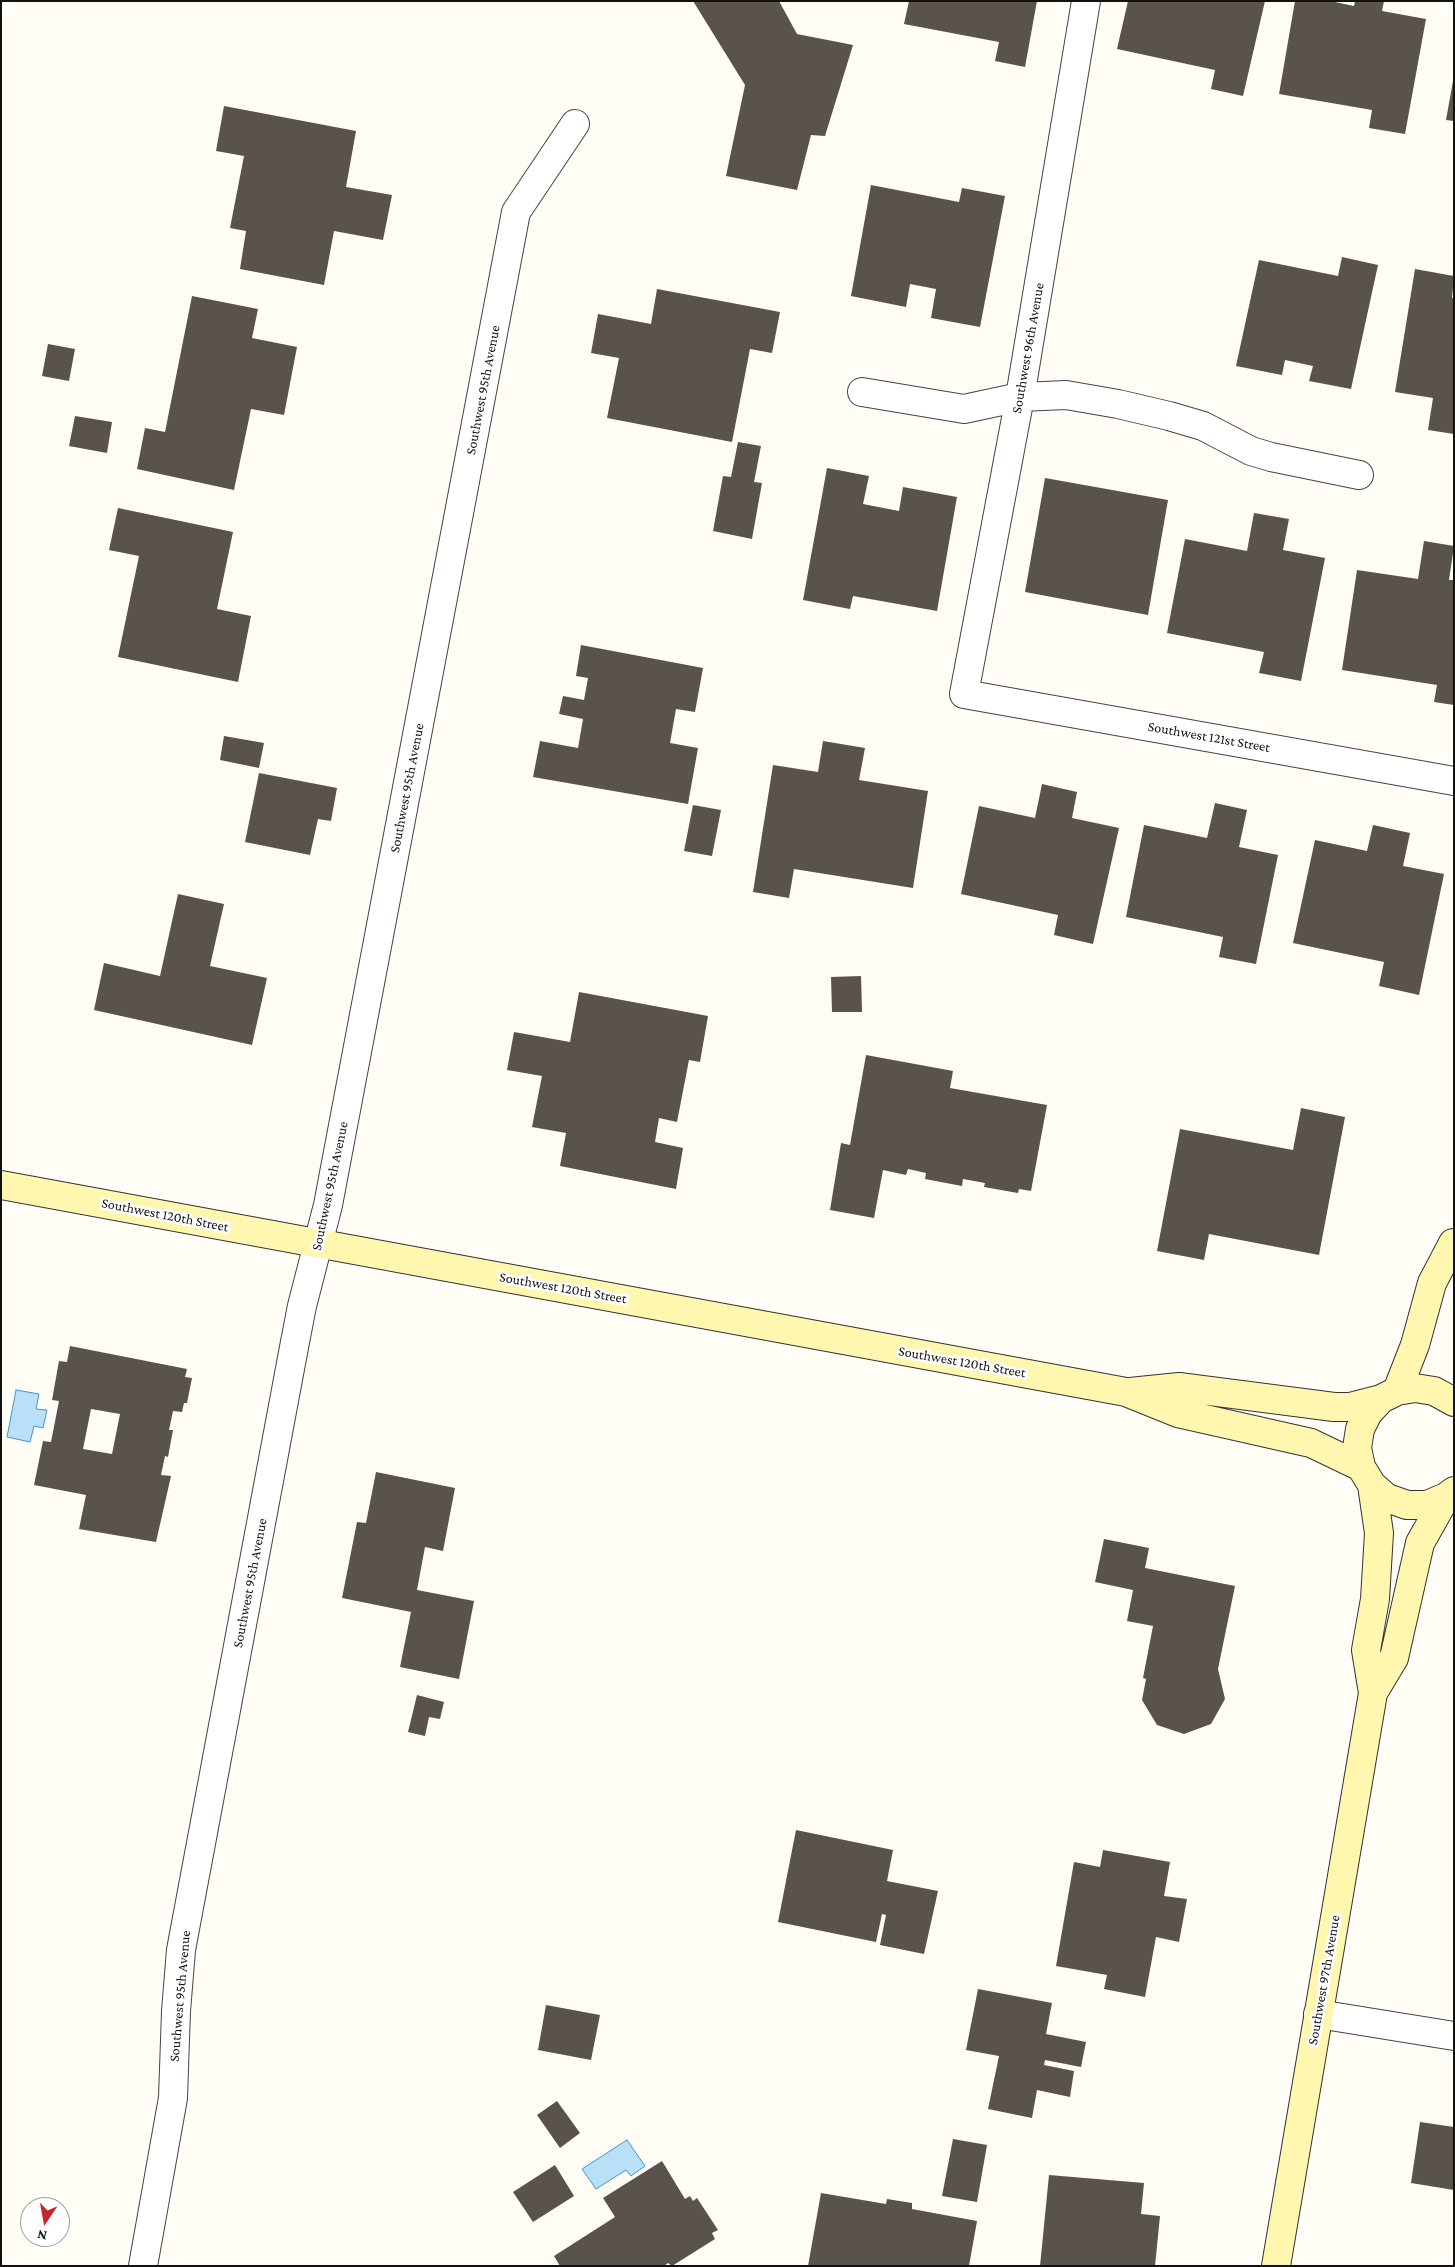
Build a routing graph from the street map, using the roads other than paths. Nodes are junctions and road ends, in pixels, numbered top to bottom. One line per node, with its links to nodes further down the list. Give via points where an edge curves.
1 (1086, 1): 4 (street, Southwest 96th Avenue)
2 (575, 124): 9 (street, Southwest 95th Avenue, via 516,212 328,1205)
3 (862, 392): 4 (street, via 964,409)
4 (1020, 397): 5 (street, via 1066,395 1161,414 1203,426 1251,451 1286,462); 6 (street, Southwest 96th Avenue)
5 (1359, 475)
6 (964, 694): 7 (street, Southwest 121st Street)
7 (1454, 781)
8 (1, 1185): 9 (street, Southwest 120th Street)
9 (317, 1244): 11 (street, Southwest 120th Street); 19 (street, Southwest 95th Avenue, via 295,1342 181,1950 173,2098)
10 (1453, 1244): 12 (street, via 1432,1283 1415,1345)
11 (1126, 1392): 12 (street, Southwest 120th Street, via 1179,1387 1334,1408); 14 (street, Southwest 120th Street, via 1178,1413 1310,1443)
12 (1389, 1395): 13 (street, Southwest 120th Street, via 1415,1388 1434,1391); 14 (street, Southwest 97th Avenue, via 1368,1413 1360,1429 1357,1448)
13 (1454, 1402)
14 (1366, 1476): 15 (street, Southwest 120th Street, via 1387,1498 1407,1505 1427,1504); 16 (street, Southwest 97th Avenue, via 1379,1534 1376,1599 1366,1650)
15 (1450, 1494): 16 (street, Southwest 97th Avenue, via 1420,1543 1394,1658)
16 (1373, 1694): 17 (street, Southwest 97th Avenue)
17 (1318, 2014): 18 (street); 20 (street, Southwest 97th Avenue)
18 (1454, 2036)
19 (143, 2266)
20 (1276, 2266)

